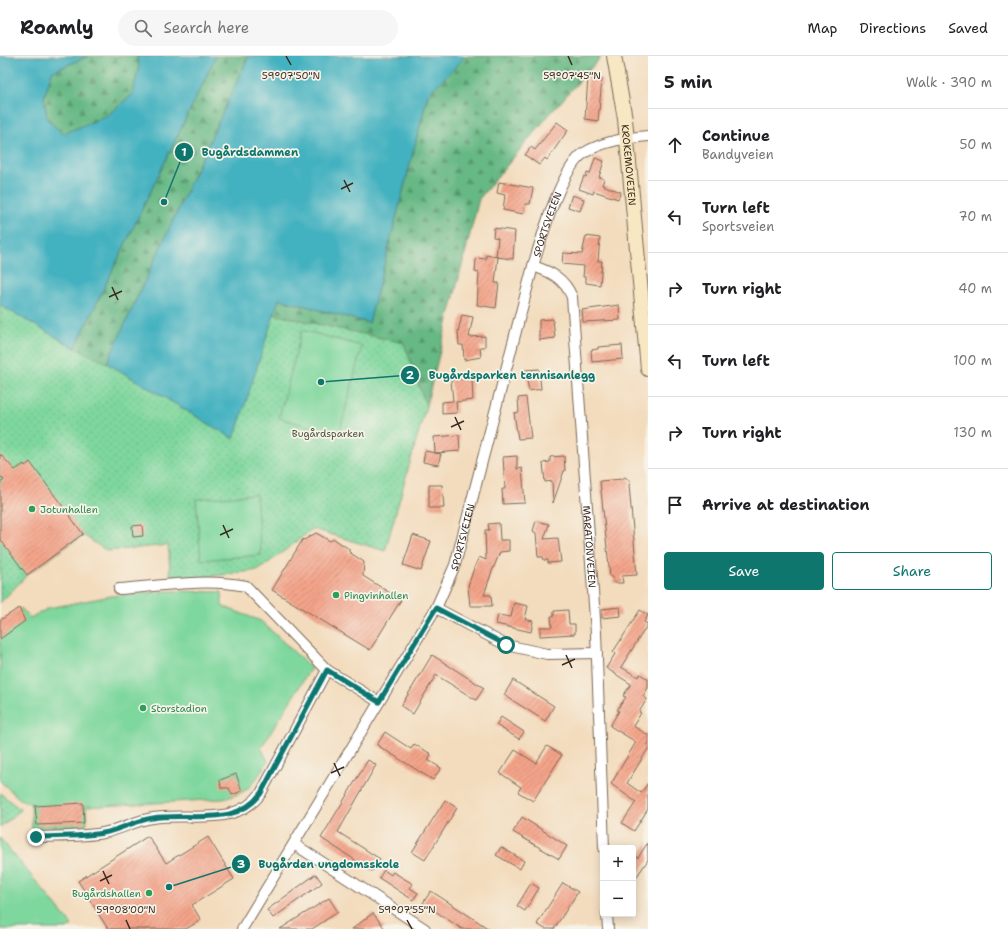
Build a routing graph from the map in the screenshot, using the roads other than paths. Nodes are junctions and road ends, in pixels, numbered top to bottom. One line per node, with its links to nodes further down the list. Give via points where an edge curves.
1 (614, 56): 3 (main road, KROKEMOVEIEN, via 622,92)
2 (648, 136): 3 (street, SPORTSVEIEN)
3 (627, 138): 4 (street, SPORTSVEIEN, via 596,147 576,161 557,196); 5 (main road, KROKEMOVEIEN)
4 (533, 266): 7 (street, SPORTSVEIEN, via 455,565); 8 (street, MARATONVEIEN, via 556,276 572,297)
5 (648, 370)
6 (119, 589): 9 (street, via 205,583 246,586)
7 (436, 608): 8 (street, via 506,645 547,654); 10 (street, SPORTSVEIEN)
8 (597, 653): 13 (street, MARATONVEIEN)
9 (327, 670): 10 (street); 11 (street, via 261,793 255,801 239,812 152,818 103,833)
10 (379, 702): 12 (street, SPORTSVEIEN)
11 (36, 837)
12 (294, 844): 15 (street, SPORTSVEIEN); 16 (street)
13 (604, 845)
14 (607, 917): 17 (street)
15 (242, 929)
16 (425, 929)
17 (608, 929)

